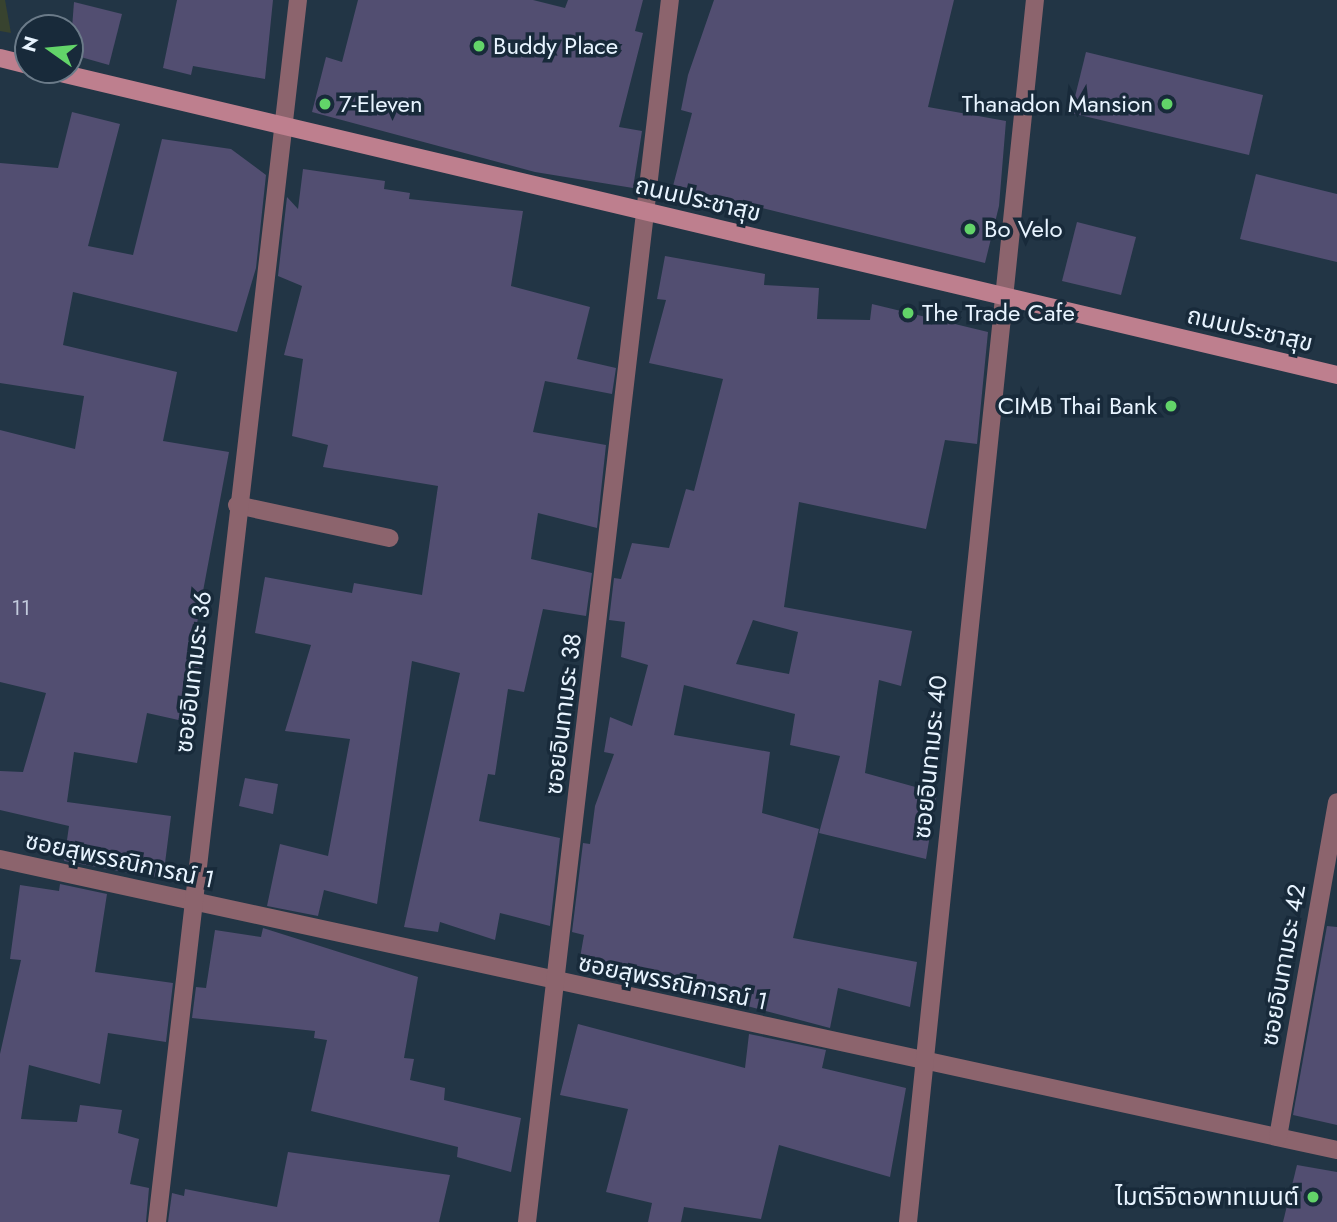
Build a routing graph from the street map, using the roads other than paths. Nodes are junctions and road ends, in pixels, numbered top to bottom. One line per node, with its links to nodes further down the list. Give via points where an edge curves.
1 (298, 0): 5 (street, ซอยอินทามระ 36)
2 (670, 0): 6 (street, ซอยอินทามระ 38)
3 (1035, 0): 7 (street, ซอยอินทามระ 40)
4 (84, 79): 5 (street, ถนนประชาสุข)
5 (282, 128): 6 (street, ถนนประชาสุข); 9 (street, ซอยอินทามระ 36)
6 (648, 212): 7 (street, ถนนประชาสุข); 14 (street, ซอยอินทามระ 38)
7 (1001, 296): 8 (street, ถนนประชาสุข); 15 (street, ซอยอินทามระ 40)
8 (1337, 375)
9 (237, 505): 10 (street); 13 (street, ซอยอินทามระ 36)
10 (389, 538)
11 (1337, 802): 16 (street, ซอยอินทามระ 42)
12 (0, 859): 13 (street, ซอยสุพรรณิการณ์ 1)
13 (191, 901): 14 (street, ซอยสุพรรณิการณ์ 1); 18 (street, ซอยอินทามระ 36)
14 (555, 982): 15 (street, ซอยสุพรรณิการณ์ 1); 19 (street, ซอยอินทามระ 38)
15 (924, 1062): 16 (street, ซอยสุพรรณิการณ์ 1); 20 (street, ซอยอินทามระ 40)
16 (1278, 1137): 17 (street, ซอยสุพรรณิการณ์ 1)
17 (1337, 1150)
18 (157, 1222)
19 (527, 1222)
20 (908, 1222)

